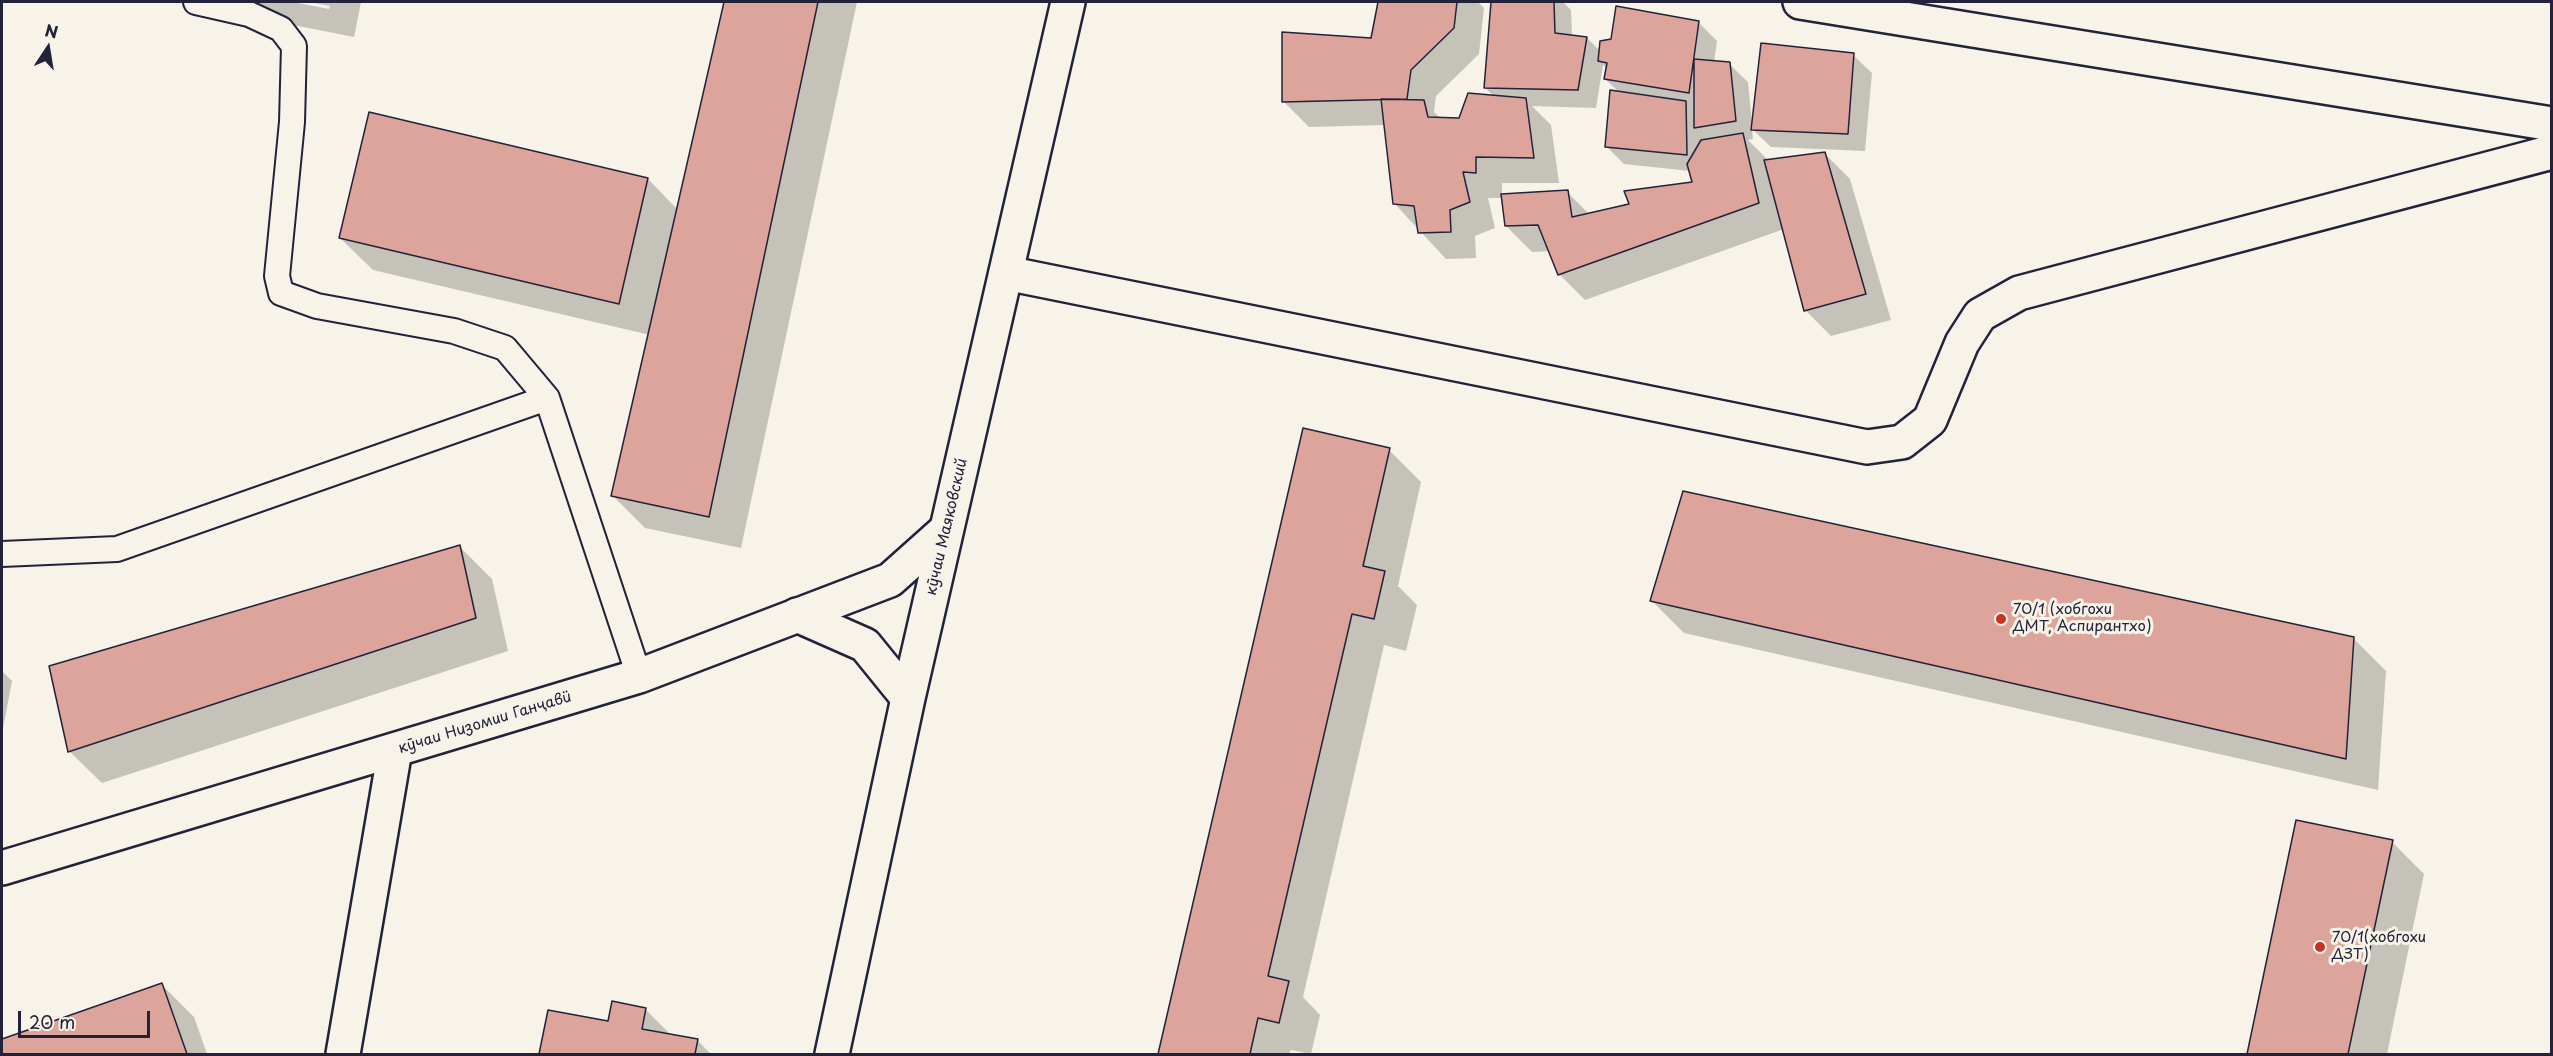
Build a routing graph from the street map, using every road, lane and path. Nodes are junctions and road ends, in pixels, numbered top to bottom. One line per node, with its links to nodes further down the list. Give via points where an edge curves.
1 (196, 2): 7 (lane, via 249,14 281,29 294,46 292,122 277,276 281,293 317,306 454,331 506,348)
2 (1068, 2): 6 (street, кӯчаи Маяковский)
3 (1800, 2): 4 (street)
4 (2552, 124)
5 (2552, 152): 6 (street, via 2019,293 1980,315 1962,343 1930,420 1902,442 1867,447)
6 (1006, 273): 8 (street, кӯчаи Маяковский)
7 (547, 398): 9 (lane, via 117,549); 11 (lane)
8 (946, 530): 10 (street, кӯчаи Низомии Ганҷавӣ, via 890,579); 12 (street, кӯчаи Маяковский)
9 (2, 554)
10 (797, 615): 11 (street, кӯчаи Низомии Ганҷавӣ); 12 (street, via 865,645)
11 (639, 676): 13 (street, кӯчаи Низомии Ганҷавӣ)
12 (908, 698): 16 (street, кӯчаи Маяковский)
13 (395, 750): 14 (street, кӯчаи Низомии Ганҷавӣ); 15 (street)
14 (2, 868)
15 (343, 1054)
16 (832, 1054)

